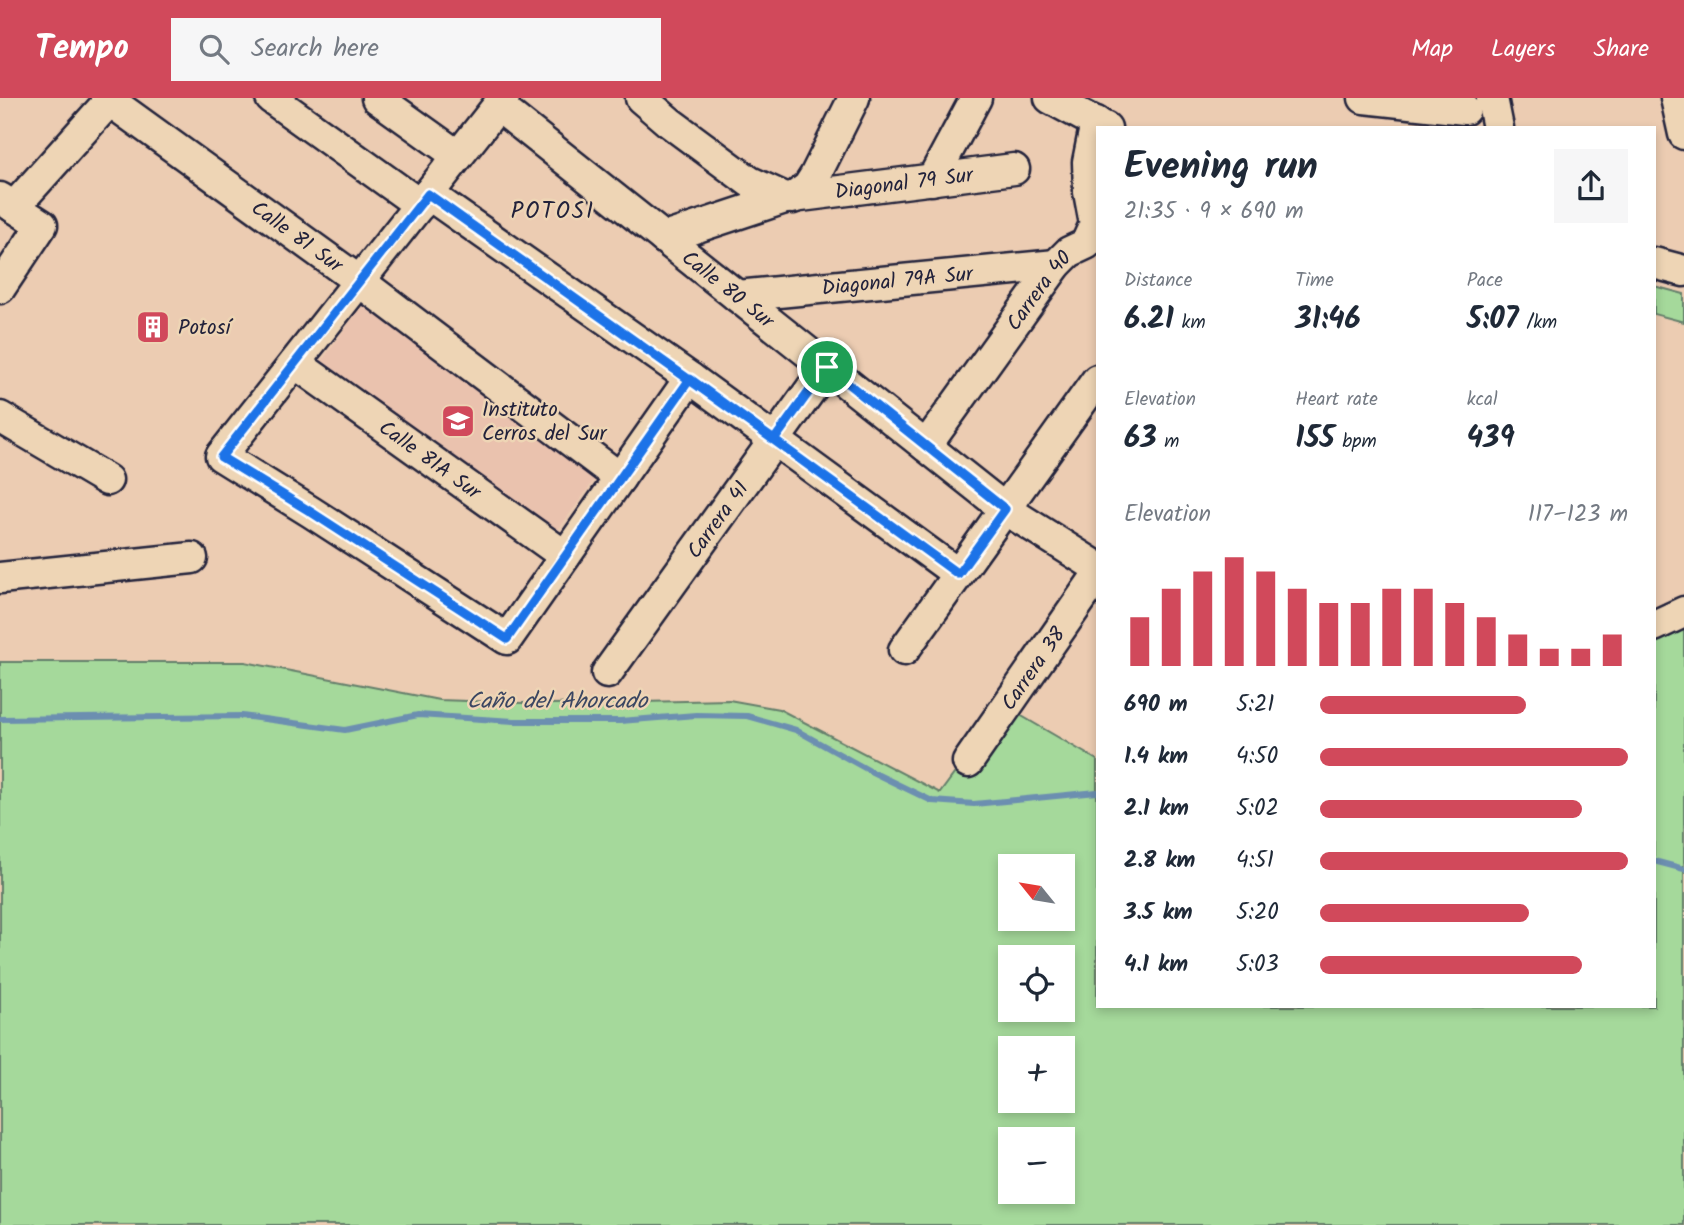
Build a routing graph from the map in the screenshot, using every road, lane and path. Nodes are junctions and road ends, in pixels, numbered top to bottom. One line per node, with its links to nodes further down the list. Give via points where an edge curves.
1 (271, 98): 19 (street)
2 (377, 98): 15 (street)
3 (641, 98): 18 (street, via 750,182)
4 (976, 98): 17 (street)
5 (1050, 98): 12 (street)
6 (1364, 98): 11 (street)
7 (1676, 98): 14 (street)
8 (109, 99): 20 (street); 26 (street, Calle 81 Sur)
9 (848, 100): 18 (street, via 815,176 808,187)
10 (501, 102): 15 (street); 21 (street, Calle 80 Sur)
11 (1472, 108): 13 (street)
12 (1096, 116): 22 (street, Carrera 40, via 1088,162 1095,224)
13 (1496, 126)
14 (1684, 134)
15 (458, 156): 19 (street)
16 (1014, 169): 17 (street, Diagonal 79 Sur)
17 (932, 180): 18 (street, Diagonal 79 Sur)
18 (789, 198): 21 (street, Diagonal 79 Sur)
19 (424, 200): 26 (street); 31 (street)
20 (7, 202): 27 (street, via 42,225)
21 (664, 238): 28 (street, Calle 80 Sur)
22 (1092, 246): 24 (street, Carrera 40, via 1069,252)
23 (1656, 264): 25 (street)
24 (1056, 265): 28 (street, Diagonal 79A Sur); 35 (street, Carrera 40)
25 (1684, 271)
26 (359, 281): 29 (street); 36 (street, Calle 81 Sur)
27 (0, 288)
28 (737, 296): 30 (street, Calle 80 Sur)
29 (295, 363): 39 (street, Calle 81A Sur); 39 (street, via 221,457 507,639)
30 (827, 367): 34 (street, Carrera 41); 35 (street, Calle 80 Sur)
31 (690, 379): 34 (street); 36 (street)
32 (1096, 381): 38 (street)
33 (0, 417): 37 (street)
34 (774, 440): 42 (street); 48 (street, Carrera 41)
35 (926, 446): 38 (street, Calle 80 Sur)
36 (620, 478): 39 (street)
37 (107, 480)
38 (1005, 509): 41 (street, Calle 80 Sur); 42 (street)
39 (565, 556)
40 (192, 558): 44 (street)
41 (1096, 566)
42 (958, 574): 47 (street)
43 (1096, 577): 49 (street, Carrera 38)
44 (0, 578)
45 (1684, 611): 46 (street)
46 (1656, 625)
47 (904, 650)
48 (607, 673)
49 (968, 762)

